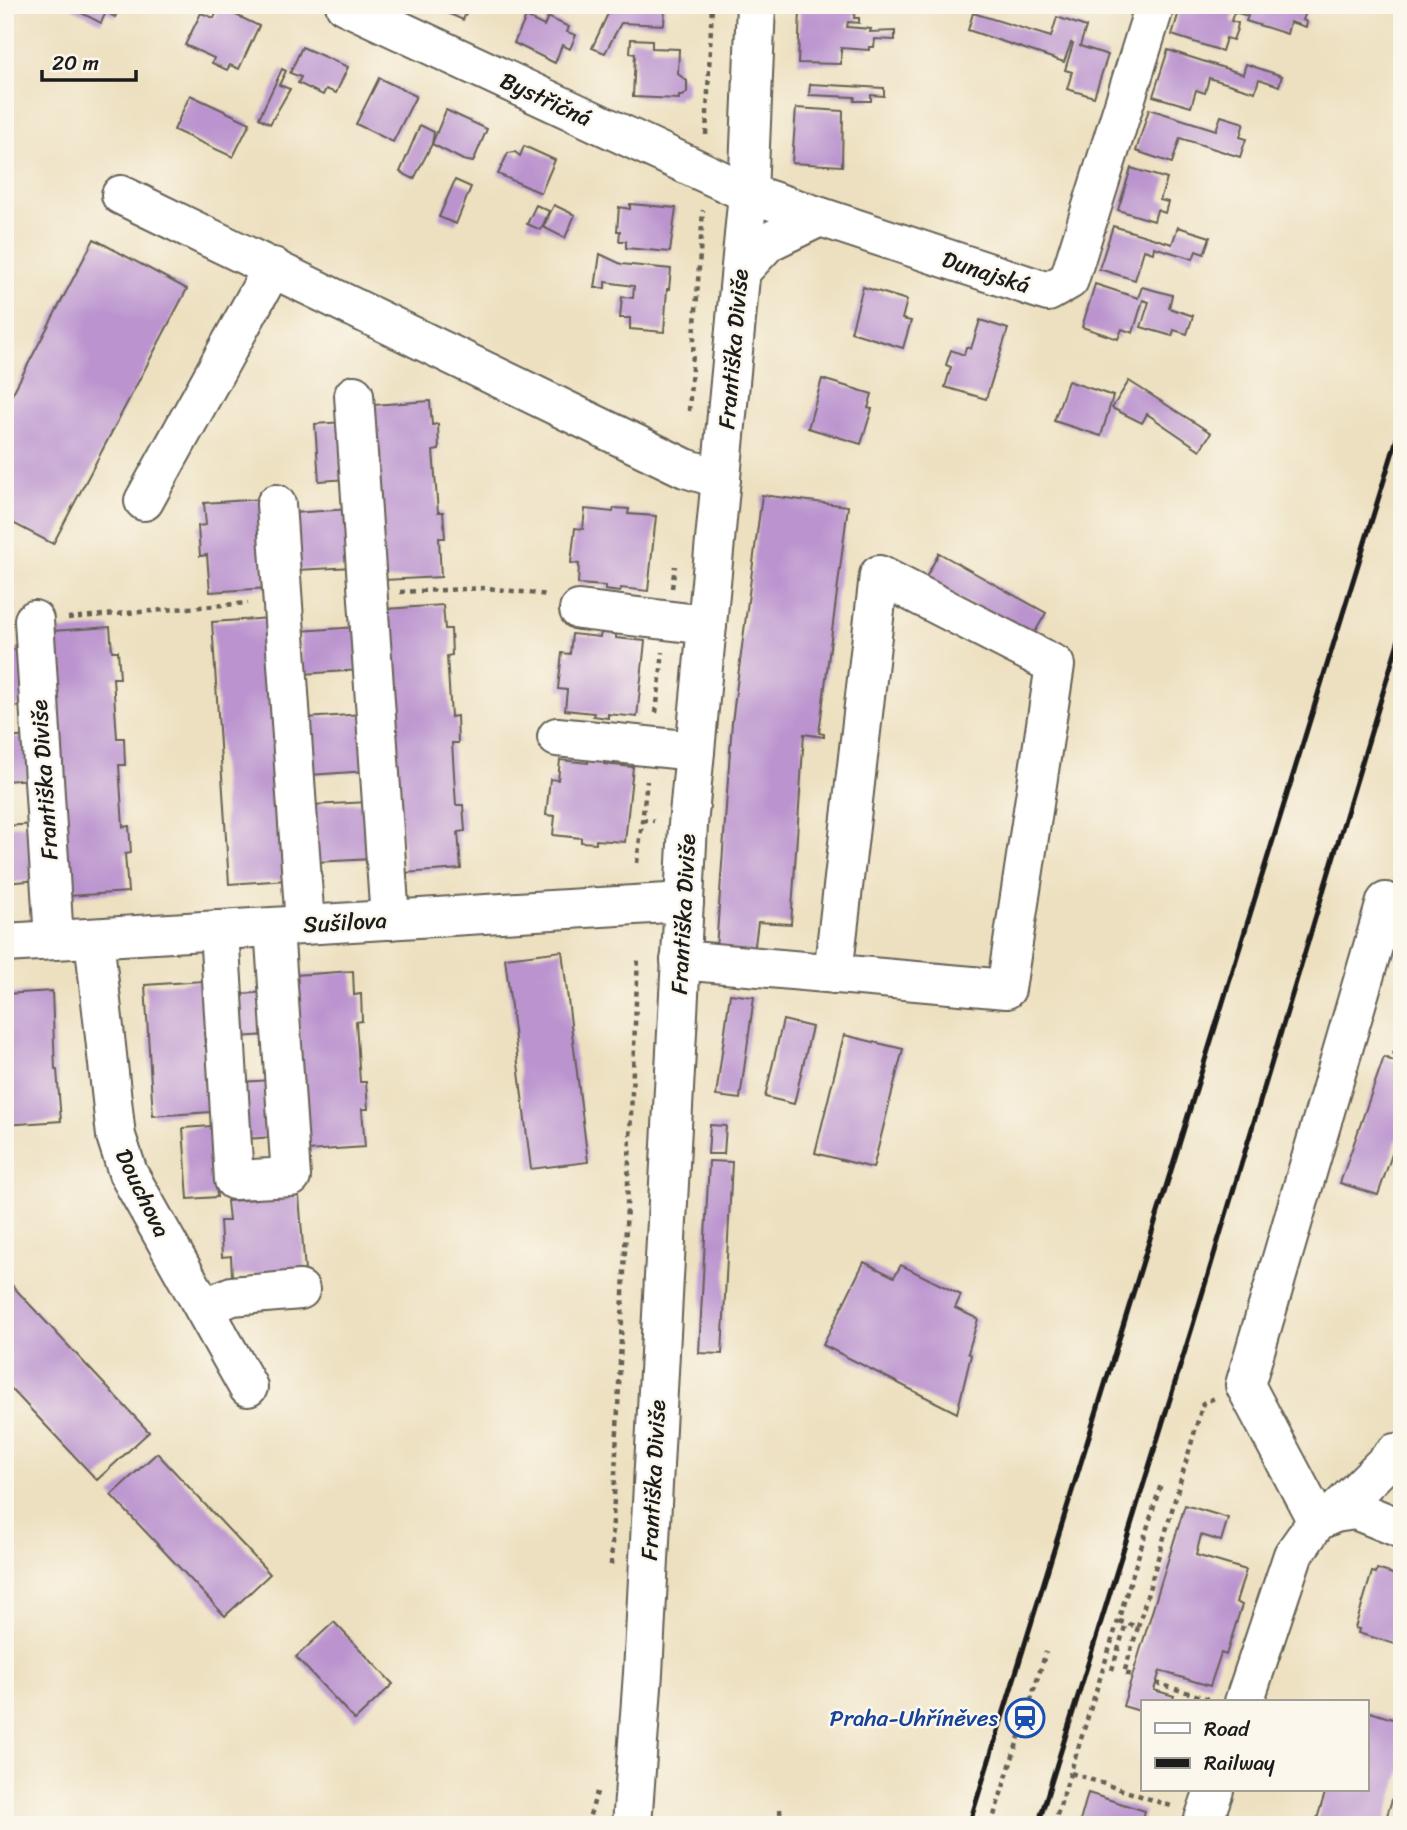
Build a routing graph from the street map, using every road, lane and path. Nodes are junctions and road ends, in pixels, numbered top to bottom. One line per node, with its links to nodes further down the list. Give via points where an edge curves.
1 (345, 5): 5 (street, Bystřičná)
2 (712, 5): 5 (path)
3 (756, 5): 6 (street, Františka Diviše)
4 (1155, 5): 8 (street, Dunajská, via 1069,280 1048,292)
5 (705, 173): 6 (street, Bystřičná); 12 (path)
6 (748, 193): 8 (street, Dunajská); 10 (street, Františka Diviše)
7 (121, 195): 9 (street)
8 (820, 217): 10 (street, via 768,242)
9 (273, 267): 13 (street, via 685,468); 14 (street)
10 (741, 271): 13 (street, Františka Diviše)
11 (354, 395): 17 (street)
12 (689, 415)
13 (721, 479): 22 (street, Františka Diviše)
14 (144, 501)
15 (276, 504): 18 (street)
16 (676, 557): 21 (path)
17 (368, 594): 19 (path, via 487,588 579,599); 29 (street)
18 (283, 600): 20 (path); 30 (street)
19 (579, 610): 21 (street)
20 (34, 620): 33 (street, Františka Diviše)
21 (668, 620): 22 (street); 24 (path)
22 (707, 625): 25 (street, Františka Diviše)
23 (557, 737): 24 (street)
24 (651, 747): 25 (street); 26 (path)
25 (695, 751): 27 (street, Františka Diviše)
26 (637, 863)
27 (684, 902): 29 (street, Sušilova); 36 (street, Františka Diviše)
28 (1386, 902): 40 (street)
29 (390, 920): 30 (street, Sušilova)
30 (289, 926): 31 (street, Sušilova); 31 (street, via 291,1177 257,1179 234,1180)
31 (219, 930): 32 (street, Sušilova)
32 (94, 937): 33 (street, Sušilova); 39 (street, Douchova, via 116,1136 128,1173)
33 (54, 940): 34 (street, Sušilova)
34 (5, 943)
35 (638, 957): 45 (path)
36 (680, 960): 37 (street); 60 (street, Františka Diviše)
37 (833, 974): 37 (street, via 1006,989 1055,664 879,575)
38 (300, 1290): 39 (street, via 232,1296)
39 (204, 1308): 41 (street, Douchova)
40 (1245, 1385): 44 (street); 48 (path, via 1203,1403)
41 (248, 1387)
42 (1402, 1456): 44 (street, via 1395,1453)
43 (1161, 1484): 46 (path)
44 (1356, 1520): 54 (street, via 1293,1555)
45 (610, 1568)
46 (1118, 1621): 47 (path); 55 (path)
47 (1126, 1623): 48 (path); 50 (path)
48 (1138, 1627): 51 (path, via 1125,1673)
49 (1046, 1652): 63 (path)
50 (1112, 1670)
51 (1133, 1675)
52 (1156, 1683): 53 (path)
53 (1212, 1700)
54 (1245, 1700)
55 (1071, 1773): 59 (path); 64 (path)
56 (1212, 1792): 59 (street)
57 (780, 1809): 61 (path)
58 (835, 1816): 62 (path)
59 (1190, 1816)
60 (632, 1825)
61 (780, 1825)
62 (833, 1825)
63 (991, 1825)
64 (1054, 1825)

